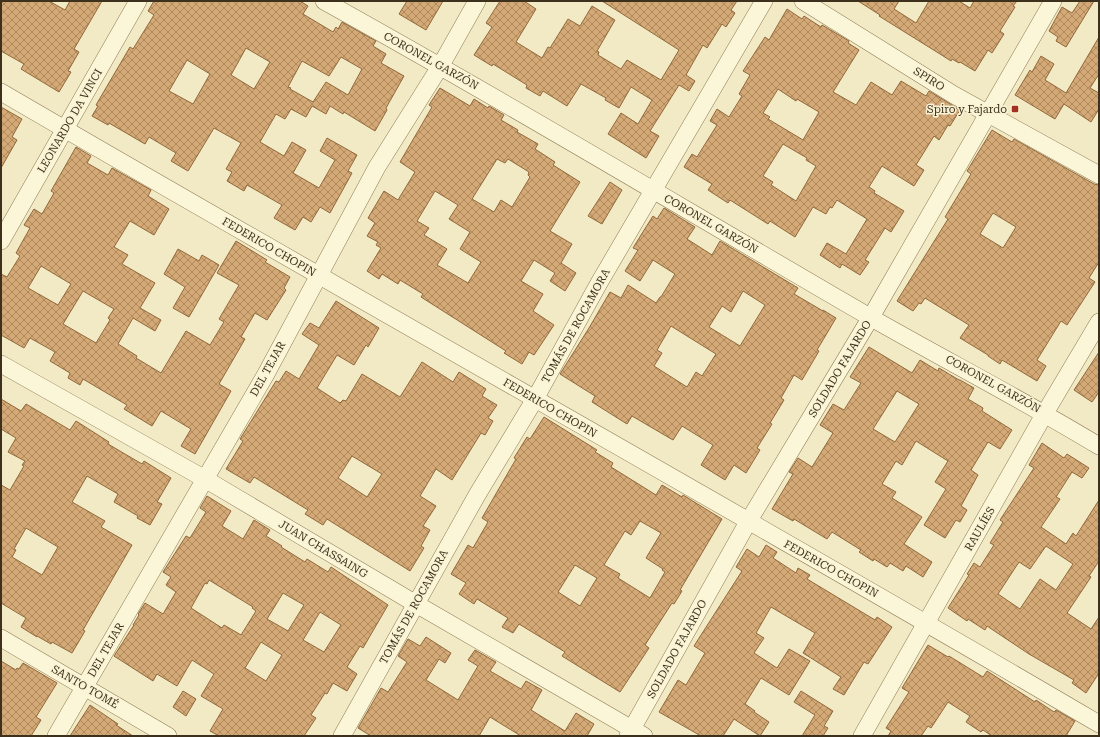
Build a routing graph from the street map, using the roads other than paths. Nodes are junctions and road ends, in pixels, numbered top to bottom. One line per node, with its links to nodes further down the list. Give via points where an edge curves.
1 (138, 1): 10 (street, LEONARDO DA VINCI)
2 (324, 1): 7 (street, CORONEL GARZÓN)
3 (477, 1): 7 (street, DEL TEJAR)
4 (764, 1): 12 (street, TOMÁS DE ROCAMORA)
5 (803, 1): 9 (street, SPIRO)
6 (1053, 1): 9 (street, SOLDADO FAJARDO)
7 (440, 65): 12 (street, CORONEL GARZÓN); 14 (street, DEL TEJAR, via 377,167)
8 (1, 92): 10 (street, FEDERICO CHOPIN)
9 (988, 114): 11 (street, SPIRO); 15 (street, SOLDADO FAJARDO)
10 (65, 130): 13 (street, LEONARDO DA VINCI); 14 (street, FEDERICO CHOPIN)
11 (1099, 175)
12 (654, 190): 15 (street, CORONEL GARZÓN); 18 (street, TOMÁS DE ROCAMORA)
13 (1, 241)
14 (319, 276): 18 (street, FEDERICO CHOPIN); 21 (street, DEL TEJAR)
15 (871, 317): 19 (street, CORONEL GARZÓN); 22 (street, SOLDADO FAJARDO)
16 (1099, 322): 19 (street, RAULÍES)
17 (1, 364): 21 (street, JUAN CHASSAING)
18 (535, 399): 22 (street, FEDERICO CHOPIN); 23 (street, TOMÁS DE ROCAMORA)
19 (1045, 413): 20 (street, CORONEL GARZÓN); 24 (street, RAULÍES)
20 (1099, 446)
21 (205, 479): 23 (street, JUAN CHASSAING); 26 (street, DEL TEJAR)
22 (748, 522): 24 (street, FEDERICO CHOPIN); 29 (street, SOLDADO FAJARDO)
23 (416, 604): 29 (street, JUAN CHASSAING); 32 (street, TOMÁS DE ROCAMORA)
24 (926, 623): 27 (street, FEDERICO CHOPIN); 33 (street, RAULÍES)
25 (1, 638): 26 (street, SANTO TOMÉ)
26 (85, 687): 30 (street, DEL TEJAR); 31 (street, SANTO TOMÉ)
27 (1099, 724)
28 (1099, 732): 34 (street)
29 (634, 734)
30 (56, 736)
31 (168, 736)
32 (342, 736)
33 (862, 736)
34 (1097, 736)

